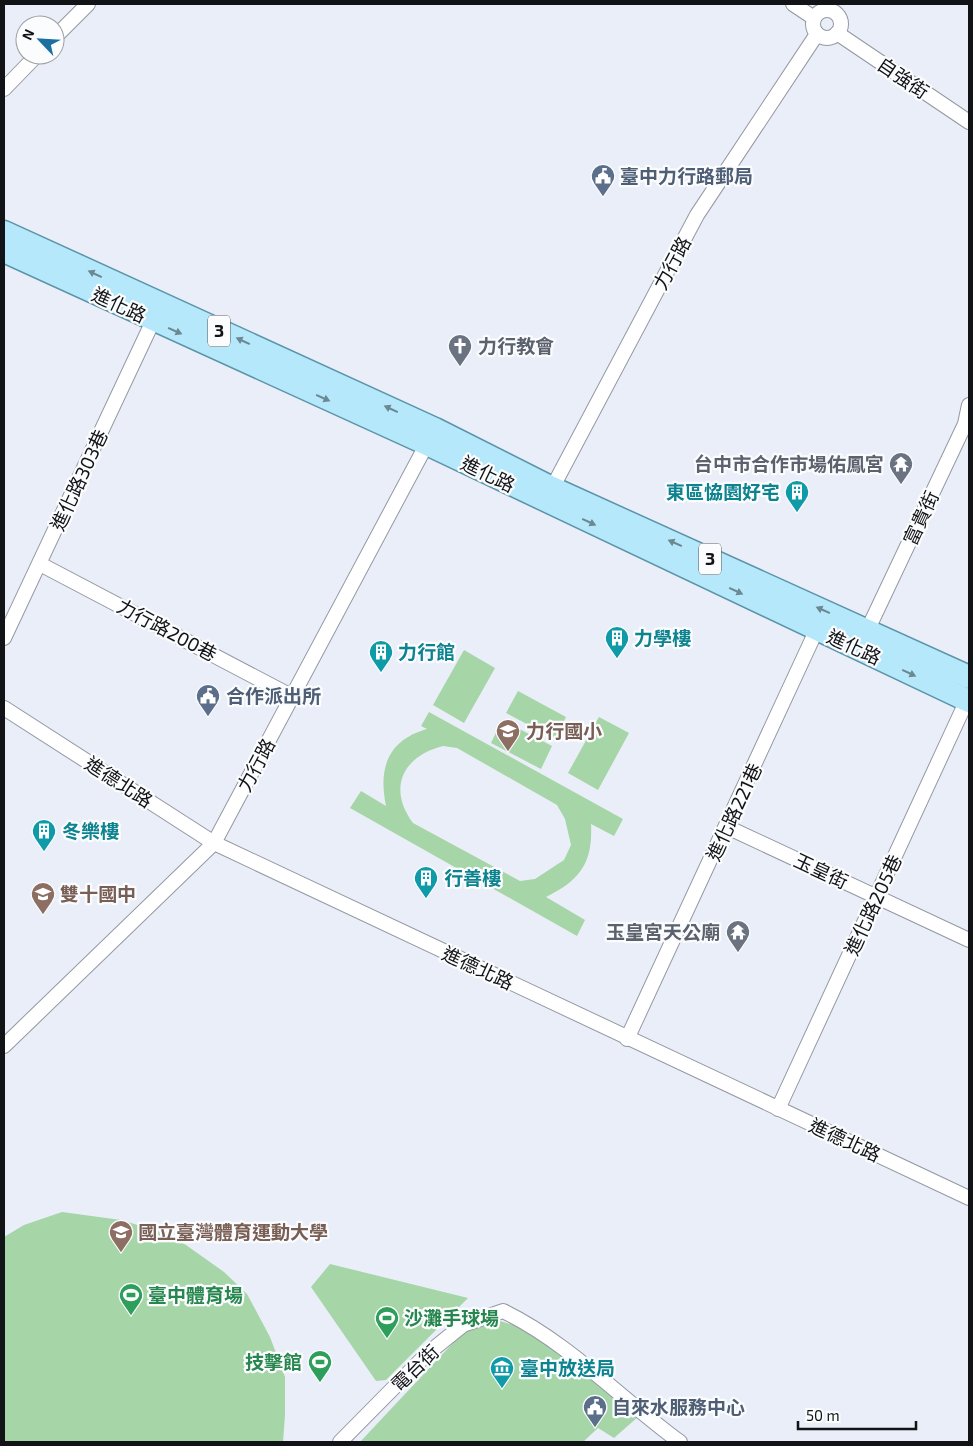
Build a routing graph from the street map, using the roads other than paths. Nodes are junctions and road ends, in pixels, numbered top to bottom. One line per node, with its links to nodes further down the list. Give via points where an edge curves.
1 (88, 4): 5 (street)
2 (793, 4): 4 (street)
3 (835, 8): 4 (street, via 822,11); 6 (street, via 840,24)
4 (814, 18): 7 (street)
5 (65, 27)
6 (837, 33): 7 (street, via 827,38); 10 (street, 自強街)
7 (817, 34): 16 (street, 力行路, via 697,215)
8 (27, 65): 9 (street)
9 (4, 89)
10 (969, 122)
11 (4, 232): 15 (main road, 進化路 / 3, one-way to 11)
12 (4, 251): 13 (main road, 進化路 / 3)
13 (153, 321): 15 (main road, 進化路 / 3, one-way to 15); 17 (street, 進化路303巷)
14 (969, 406): 19 (street, 富貴街, via 965,424)
15 (431, 437): 16 (main road, 進化路 / 3); 22 (street, 力行路)
16 (549, 495): 18 (main road, 進化路 / 3, one-way to 18); 19 (main road, 進化路 / 3, one-way to 16)
17 (40, 564): 20 (street, 進化路303巷); 22 (street, 力行路200巷)
18 (818, 629): 19 (street); 23 (main road, 進化路 / 3, one-way to 23); 25 (street, 進化路221巷)
19 (868, 630): 21 (main road, 進化路 / 3)
20 (4, 638)
21 (969, 677)
22 (293, 697): 26 (street, 力行路)
23 (968, 701): 27 (street, 進化路205巷)
24 (4, 708): 26 (street, 進德北路)
25 (727, 827): 27 (street, 玉皇街); 29 (street, 進化路221巷)
26 (214, 844): 29 (street, 進德北路); 30 (street, 力行路)
27 (877, 898): 28 (street, 玉皇街); 31 (street, 進化路205巷)
28 (969, 940)
29 (626, 1039): 31 (street, 進德北路)
30 (4, 1046)
31 (778, 1108): 32 (street, 進德北路)
32 (969, 1198)
33 (340, 1442): 34 (street, 電台街, via 427,1354 463,1325 503,1311 529,1324)
34 (680, 1442)

